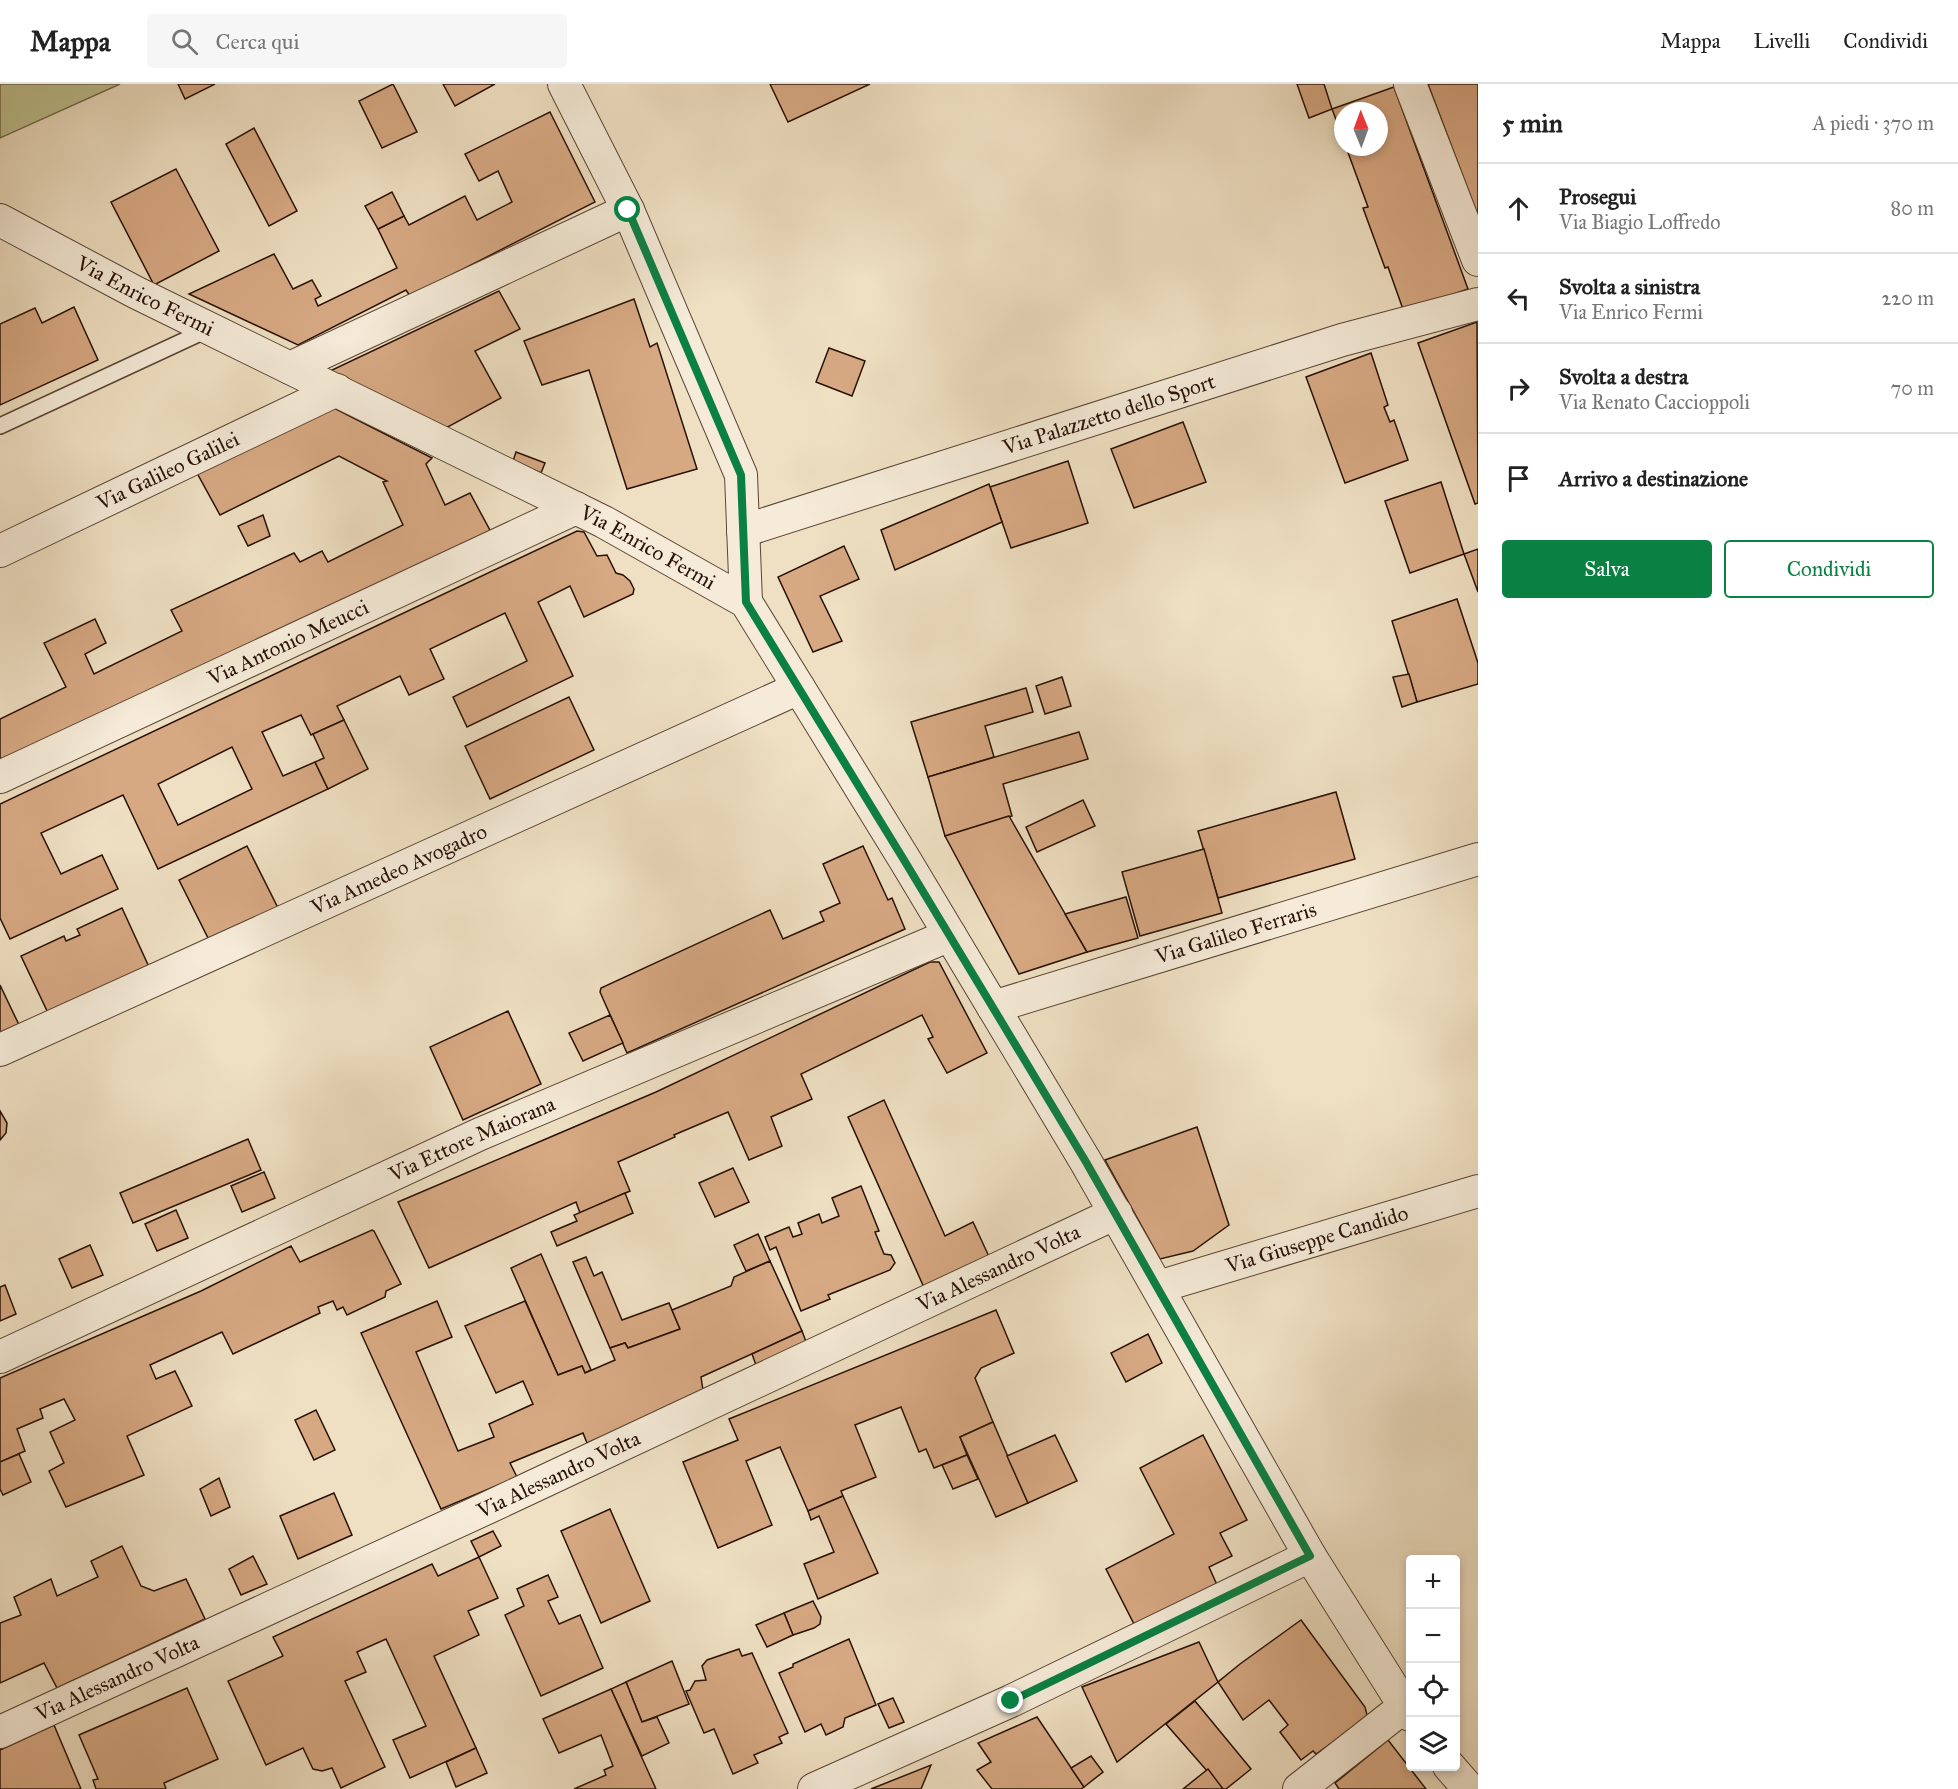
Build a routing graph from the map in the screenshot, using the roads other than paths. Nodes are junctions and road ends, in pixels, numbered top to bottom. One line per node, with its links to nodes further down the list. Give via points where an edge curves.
1 (564, 84): 3 (street)
2 (1410, 84): 5 (street)
3 (628, 210): 8 (street); 12 (street, via 741,475)
4 (0, 220): 7 (street, Via Enrico Fermi)
5 (1478, 260)
6 (1478, 304): 12 (street, Via Palazzetto dello Sport, via 1342,340)
7 (208, 328): 8 (street, Via Enrico Fermi); 10 (lane)
8 (290, 368): 9 (street, Via Enrico Fermi)
9 (337, 390): 11 (street, Via Enrico Fermi); 13 (street, Via Galileo Galilei)
10 (0, 426)
11 (576, 508): 14 (street, Via Enrico Fermi); 16 (street, Via Antonio Meucci)
12 (743, 531): 14 (street)
13 (0, 551)
14 (746, 602): 15 (street, Via Enrico Fermi)
15 (799, 688): 18 (street, Via Enrico Fermi); 20 (street, Via Amedeo Avogadro)
16 (0, 777)
17 (1478, 859): 19 (street, Via Galileo Ferraris)
18 (950, 935): 19 (street, Via Enrico Fermi); 24 (street, Via Ettore Maiorana, via 480,1134)
19 (993, 1007): 22 (street, Via Enrico Fermi)
20 (0, 1050)
21 (1478, 1191): 23 (street, Via Giuseppe Candido)
22 (1116, 1213): 23 (street, Via Enrico Fermi); 28 (street, Via Alessandro Volta)
23 (1158, 1287): 25 (street, Via Enrico Fermi)
24 (0, 1357)
25 (1310, 1556): 26 (street, Via Enrico Fermi); 30 (street, via 1011,1701)
26 (1406, 1708)
27 (1406, 1712): 31 (street)
28 (0, 1732)
29 (1453, 1771): 32 (street)
30 (814, 1789)
31 (1299, 1789)
32 (1469, 1789)

